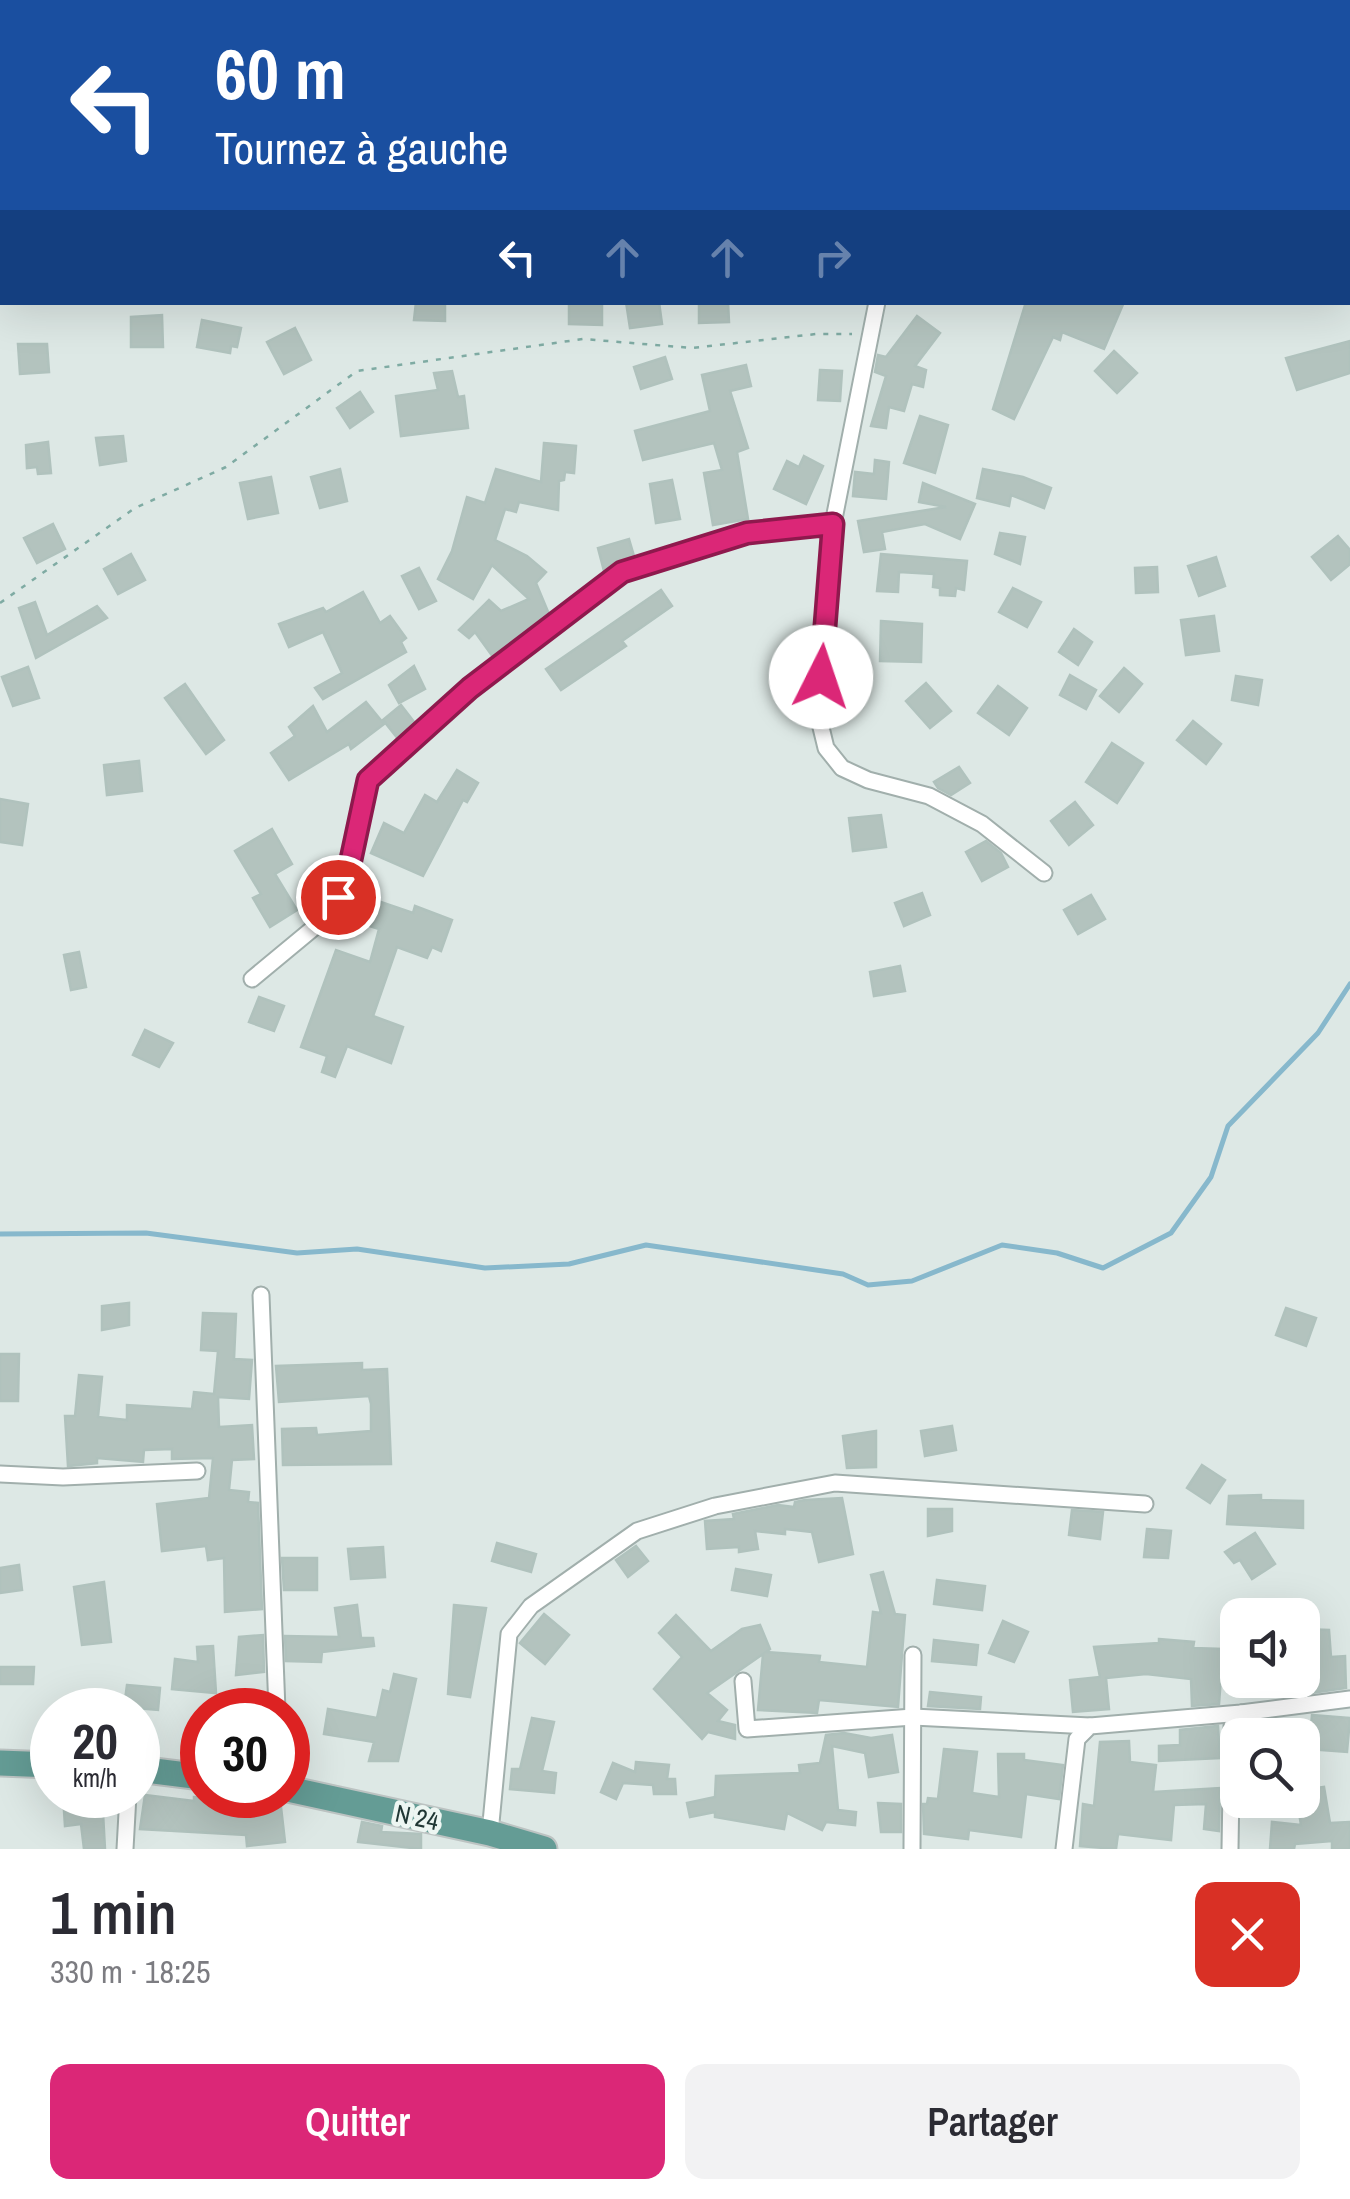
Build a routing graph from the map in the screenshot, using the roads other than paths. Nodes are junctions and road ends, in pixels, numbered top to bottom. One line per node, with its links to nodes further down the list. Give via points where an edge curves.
1 (876, 305): 2 (street)
2 (833, 524): 3 (street, via 818,716 826,748 842,768 929,796 982,824); 4 (street, via 747,533 622,572 470,688 368,780 347,878 328,916)
3 (1044, 873)
4 (252, 980)
5 (261, 1295): 11 (street)
6 (197, 1472): 7 (street)
7 (0, 1474)
8 (1145, 1504): 20 (street, via 835,1483 714,1506 637,1531 531,1606 509,1634)
9 (913, 1655): 14 (street)
10 (744, 1681): 14 (street, via 747,1729)
11 (275, 1688)
12 (1350, 1699): 13 (street)
13 (1242, 1713): 15 (street); 25 (street, via 1232,1726)
14 (914, 1717): 15 (street); 23 (street)
15 (1090, 1726): 24 (street, via 1077,1739)
16 (0, 1763): 17 (main road)
17 (30, 1764)
18 (310, 1794): 20 (main road, N 24)
19 (126, 1818): 22 (street)
20 (490, 1833): 21 (main road, N 24)
21 (526, 1848)
22 (124, 1849)
23 (912, 1849)
24 (1064, 1849)
25 (1230, 1849)

